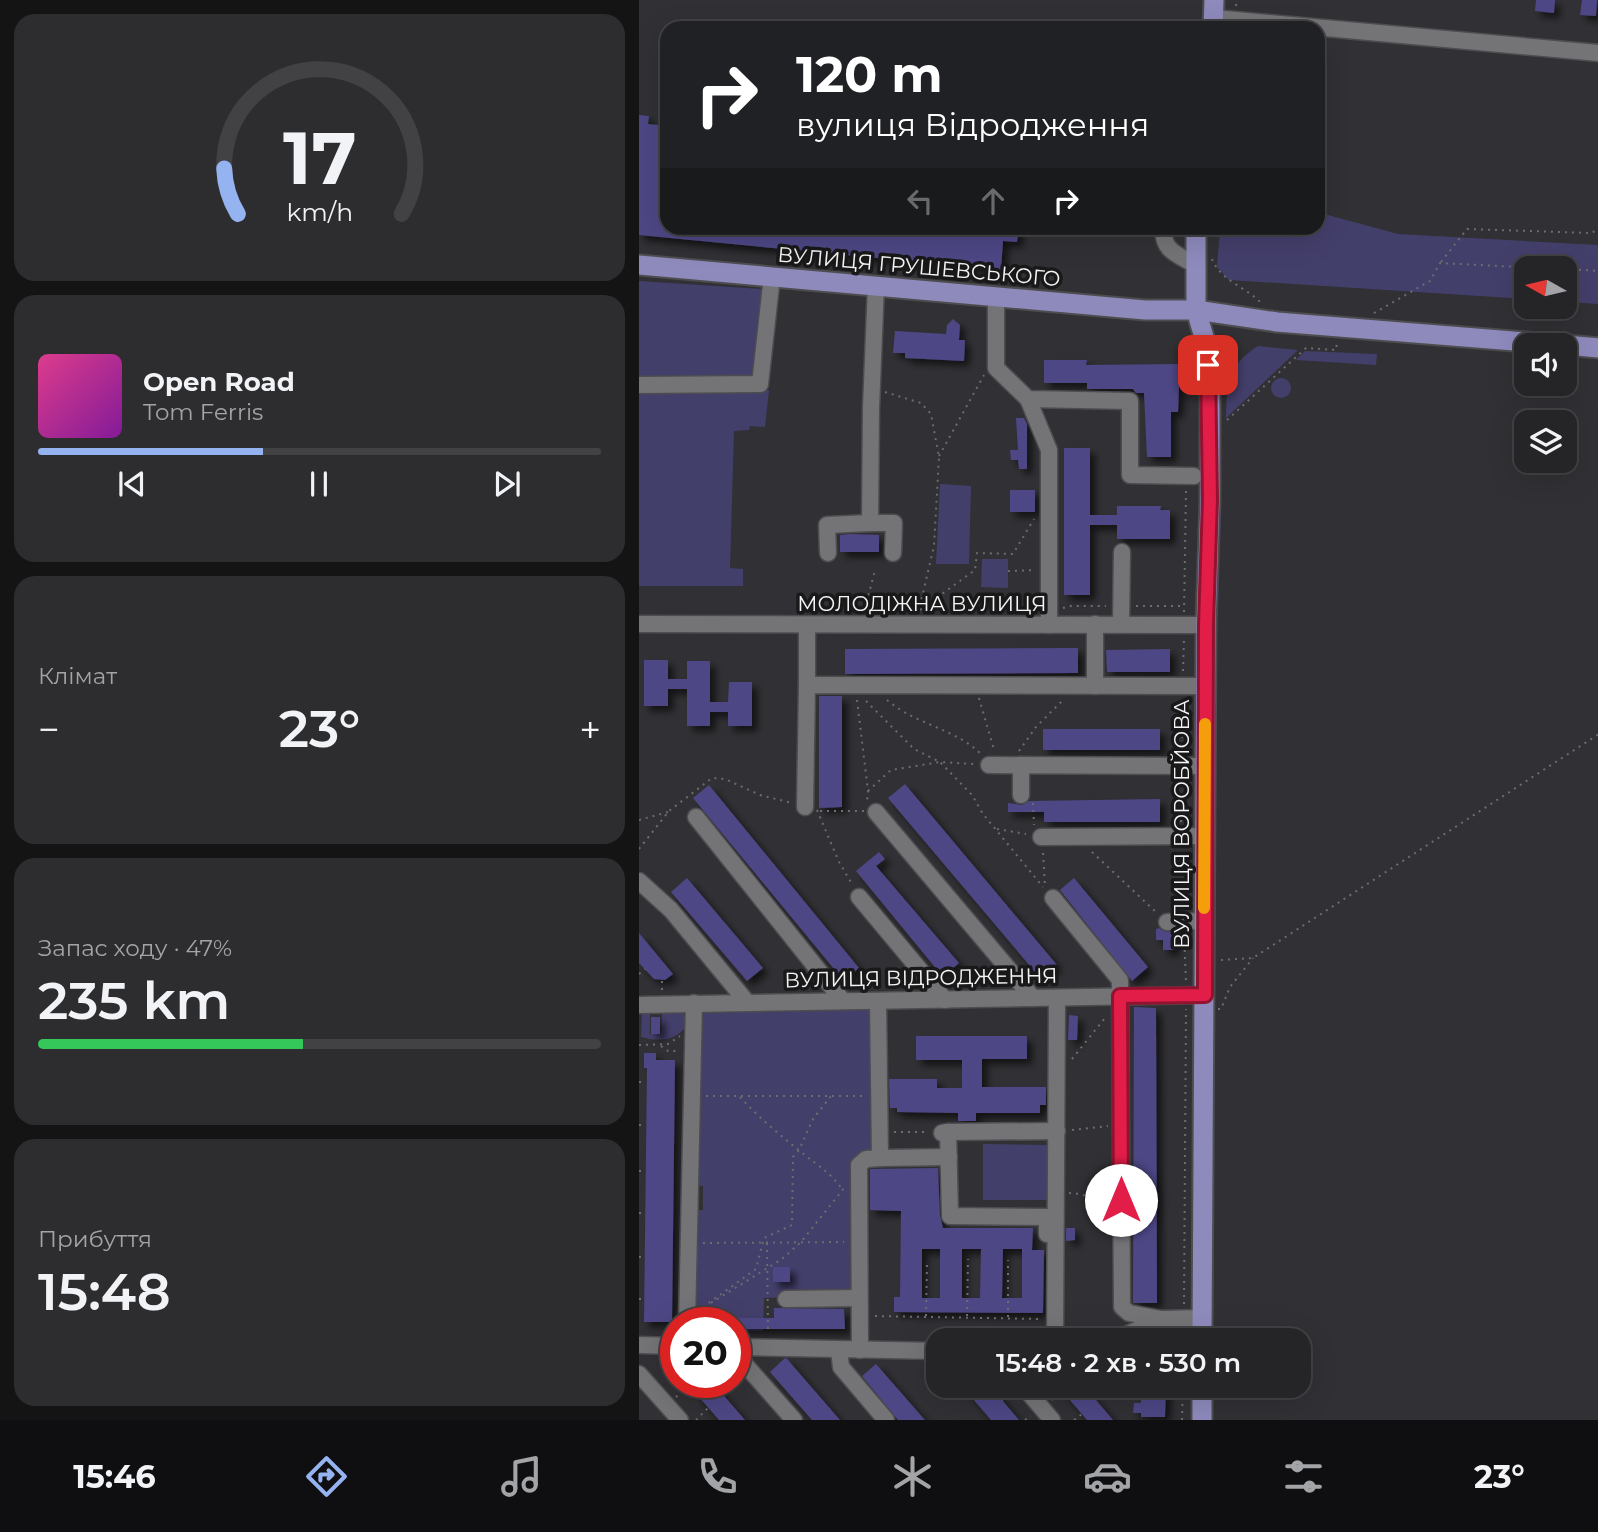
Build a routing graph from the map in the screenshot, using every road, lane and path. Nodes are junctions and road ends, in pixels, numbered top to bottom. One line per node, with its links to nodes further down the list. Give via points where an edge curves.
1 (1214, 15): 2 (street)
2 (1275, 21)
3 (1325, 26): 4 (street)
4 (1598, 53)
5 (1598, 229): 9 (path, via 1591,233 1467,229)
6 (1163, 235): 8 (street, via 1172,252)
7 (1198, 235): 8 (main road, ВУЛИЦЯ ВОРОБЙОВА)
8 (1203, 260): 17 (main road, ВУЛИЦЯ ВОРОБЙОВА); 18 (path, via 1257,299)
9 (1440, 263): 11 (path); 19 (path, via 1430,281)
10 (639, 265): 14 (main road, ВУЛИЦЯ ГРУШЕВСЬКОГО)
11 (1514, 267)
12 (1577, 270): 13 (path)
13 (1598, 271)
14 (772, 276): 15 (main road, ВУЛИЦЯ ГРУШЕВСЬКОГО); 25 (street, via 760,384)
15 (876, 285): 16 (main road, ВУЛИЦЯ ГРУШЕВСЬКОГО); 26 (street)
16 (996, 298): 17 (main road, ВУЛИЦЯ ГРУШЕВСЬКОГО); 24 (street)
17 (1196, 310): 18 (main road, ВУЛИЦЯ ГРУШЕВСЬКОГО); 28 (main road, ВУЛИЦЯ ВОРОБЙОВА, via 1206,344)
18 (1277, 322): 19 (main road, ВУЛИЦЯ ГРУШЕВСЬКОГО)
19 (1355, 327): 21 (main road, ВУЛИЦЯ ГРУШЕВСЬКОГО)
20 (1337, 340): 28 (path, via 1336,350 1306,348)
21 (1514, 341)
22 (1577, 346): 23 (main road, ВУЛИЦЯ ГРУШЕВСЬКОГО)
23 (1598, 348)
24 (996, 368): 27 (street); 29 (path, via 984,373)
25 (639, 385)
26 (872, 388): 29 (path, via 921,403 931,414); 33 (street)
27 (1029, 399): 30 (street, via 1130,401 1130,475); 32 (street, via 1049,450)
28 (1209, 445): 30 (street); 31 (main road, ВУЛИЦЯ ВОРОБЙОВА)
29 (939, 457): 32 (path, via 934,546 919,611 975,570 977,553 1013,554 1035,518)
30 (1194, 476): 31 (street, via 1194,485); 46 (path, via 1186,491)
31 (1210, 499): 47 (main road, ВУЛИЦЯ ВОРОБЙОВА)
32 (1049, 517): 37 (street)
33 (870, 523): 35 (street, via 827,525); 36 (street, via 894,523)
34 (1122, 552): 43 (street)
35 (828, 553)
36 (893, 553)
37 (1049, 569): 39 (path); 45 (street)
38 (875, 570): 40 (path)
39 (1008, 571)
40 (865, 611)
41 (639, 624): 44 (street, МОЛОДІЖНА ВУЛИЦЯ)
42 (1095, 624): 43 (street, МОЛОДІЖНА ВУЛИЦЯ); 45 (street, МОЛОДІЖНА ВУЛИЦЯ); 53 (street)
43 (1121, 624): 46 (street, МОЛОДІЖНА ВУЛИЦЯ)
44 (807, 625): 45 (street, МОЛОДІЖНА ВУЛИЦЯ); 48 (street)
45 (1050, 625)
46 (1184, 625): 47 (street, МОЛОДІЖНА ВУЛИЦЯ); 54 (path)
47 (1206, 625): 55 (main road, ВУЛИЦЯ ВОРОБЙОВА)
48 (807, 685): 49 (street); 63 (street)
49 (856, 685): 50 (street); 57 (path, via 914,749); 61 (path)
50 (874, 685): 51 (street); 58 (path, via 892,704 963,738)
51 (974, 685): 52 (street); 58 (path)
52 (1076, 686): 53 (street); 58 (path)
53 (1095, 686): 54 (street)
54 (1183, 686): 55 (street); 59 (path)
55 (1205, 686): 60 (main road, ВУЛИЦЯ ВОРОБЙОВА)
56 (1598, 734): 79 (path)
57 (940, 762): 58 (path); 61 (path, via 891,771); 68 (path, via 972,794)
58 (1001, 765): 59 (street); 62 (street)
59 (1182, 766): 60 (street); 69 (path)
60 (1205, 766): 70 (main road, ВУЛИЦЯ ВОРОБЙОВА)
61 (868, 791): 63 (path, via 866,810)
62 (1021, 795): 71 (path, via 1033,801 1034,829)
63 (812, 809): 64 (path, via 712,778); 75 (path)
64 (669, 811): 67 (path); 73 (path)
65 (876, 812): 87 (street)
66 (696, 817): 91 (street)
67 (639, 820)
68 (995, 829): 71 (path); 71 (path, via 1046,890)
69 (1181, 836): 70 (street); 72 (street); 77 (path)
70 (1204, 836): 77 (main road, ВУЛИЦЯ ВОРОБЙОВА)
71 (1041, 837): 72 (street)
72 (1076, 837): 78 (path)
73 (639, 849)
74 (639, 881): 90 (street, via 671,910)
75 (859, 897): 89 (street)
76 (1053, 898): 86 (street, via 1120,981)
77 (1194, 921): 78 (street); 80 (main road, ВУЛИЦЯ ВОРОБЙОВА); 80 (path)
78 (1167, 922)
79 (1253, 958): 80 (path); 95 (path)
80 (1195, 961): 85 (main road, ВУЛИЦЯ ВОРОБЙОВА); 85 (path)
81 (645, 969): 82 (path)
82 (639, 974)
83 (662, 980): 84 (path)
84 (662, 987)
85 (1195, 995): 86 (street, ВУЛИЦЯ ВІДРОДЖЕННЯ); 145 (main road, ВУЛИЦЯ ВОРОБЙОВА); 145 (path)
86 (1120, 996): 88 (street, ВУЛИЦЯ ВІДРОДЖЕННЯ); 110 (street)
87 (1033, 998): 88 (street, ВУЛИЦЯ ВІДРОДЖЕННЯ); 89 (street, ВУЛИЦЯ ВІДРОДЖЕННЯ)
88 (1057, 998): 101 (street)
89 (945, 1000): 92 (street, ВУЛИЦЯ ВІДРОДЖЕННЯ)
90 (746, 1001): 91 (street, ВУЛИЦЯ ВІДРОДЖЕННЯ); 93 (street, ВУЛИЦЯ ВІДРОДЖЕННЯ)
91 (843, 1002): 92 (street, ВУЛИЦЯ ВІДРОДЖЕННЯ)
92 (878, 1002): 107 (street)
93 (693, 1003): 94 (street, ВУЛИЦЯ ВІДРОДЖЕННЯ); 97 (street)
94 (639, 1005)
95 (1221, 1009)
96 (1105, 1019): 101 (path)
97 (692, 1027): 99 (path, via 668,1045); 100 (street)
98 (639, 1045): 99 (path)
99 (660, 1045): 100 (path, via 668,1051)
100 (692, 1052): 104 (street)
101 (1057, 1080): 112 (street)
102 (639, 1082): 103 (path)
103 (646, 1082)
104 (691, 1096): 105 (path); 128 (street)
105 (739, 1096): 106 (path); 114 (path)
106 (831, 1096): 107 (path); 114 (path, via 813,1119)
107 (880, 1096): 111 (street)
108 (639, 1125): 109 (path)
109 (646, 1125)
110 (1121, 1127): 112 (path); 122 (street)
111 (880, 1131): 113 (path); 116 (street)
112 (1057, 1131): 113 (street); 121 (street)
113 (945, 1133): 115 (street)
114 (799, 1150): 120 (path, via 827,1170); 129 (path, via 793,1157 792,1225)
115 (949, 1157): 116 (street); 149 (street, via 950,1216 1047,1217)
116 (881, 1158): 117 (street)
117 (859, 1165): 120 (path); 127 (street)
118 (639, 1171): 119 (path)
119 (646, 1171)
120 (843, 1190): 126 (path)
121 (1057, 1192): 122 (path); 148 (street)
122 (1121, 1207): 146 (street, via 1122,1307 1129,1314)
123 (639, 1213): 124 (path)
124 (645, 1213)
125 (767, 1242): 126 (path); 129 (path); 135 (path)
126 (801, 1242): 127 (path); 135 (path)
127 (859, 1242): 136 (street)
128 (687, 1243): 129 (path); 140 (street)
129 (761, 1243): 135 (path, via 756,1269 702,1308)
130 (639, 1257): 131 (path)
131 (645, 1257)
132 (968, 1259): 143 (path)
133 (1008, 1260): 144 (path)
134 (927, 1262): 142 (path)
135 (767, 1270): 156 (path)
136 (859, 1297): 139 (street); 158 (street)
137 (639, 1299): 138 (path)
138 (644, 1299)
139 (786, 1299)
140 (687, 1307)
141 (876, 1317): 142 (path)
142 (926, 1317): 143 (path)
143 (967, 1317): 144 (path)
144 (1008, 1318): 147 (path)
145 (1193, 1318): 146 (street); 151 (path); 152 (main road, ВУЛИЦЯ ВОРОБЙОВА)
146 (1161, 1319): 150 (street)
147 (1046, 1328)
148 (1053, 1328)
149 (1053, 1328)
150 (1141, 1328)
151 (1189, 1328)
152 (1197, 1328)
153 (639, 1345): 154 (street)
154 (660, 1346)
155 (751, 1348): 156 (street)
156 (768, 1348): 157 (street)
157 (839, 1350): 158 (street); 170 (street, via 841,1367)
158 (860, 1350): 159 (street)
159 (926, 1351)
160 (751, 1371): 169 (street)
161 (639, 1374): 167 (street)
162 (1033, 1398): 171 (street)
163 (1183, 1398): 173 (path)
164 (1202, 1398): 174 (main road)
165 (708, 1408): 168 (path)
166 (1082, 1414): 172 (path)
167 (680, 1420)
168 (696, 1420)
169 (794, 1420)
170 (886, 1420)
171 (1052, 1420)
172 (1074, 1420)
173 (1182, 1420)
174 (1202, 1420)

